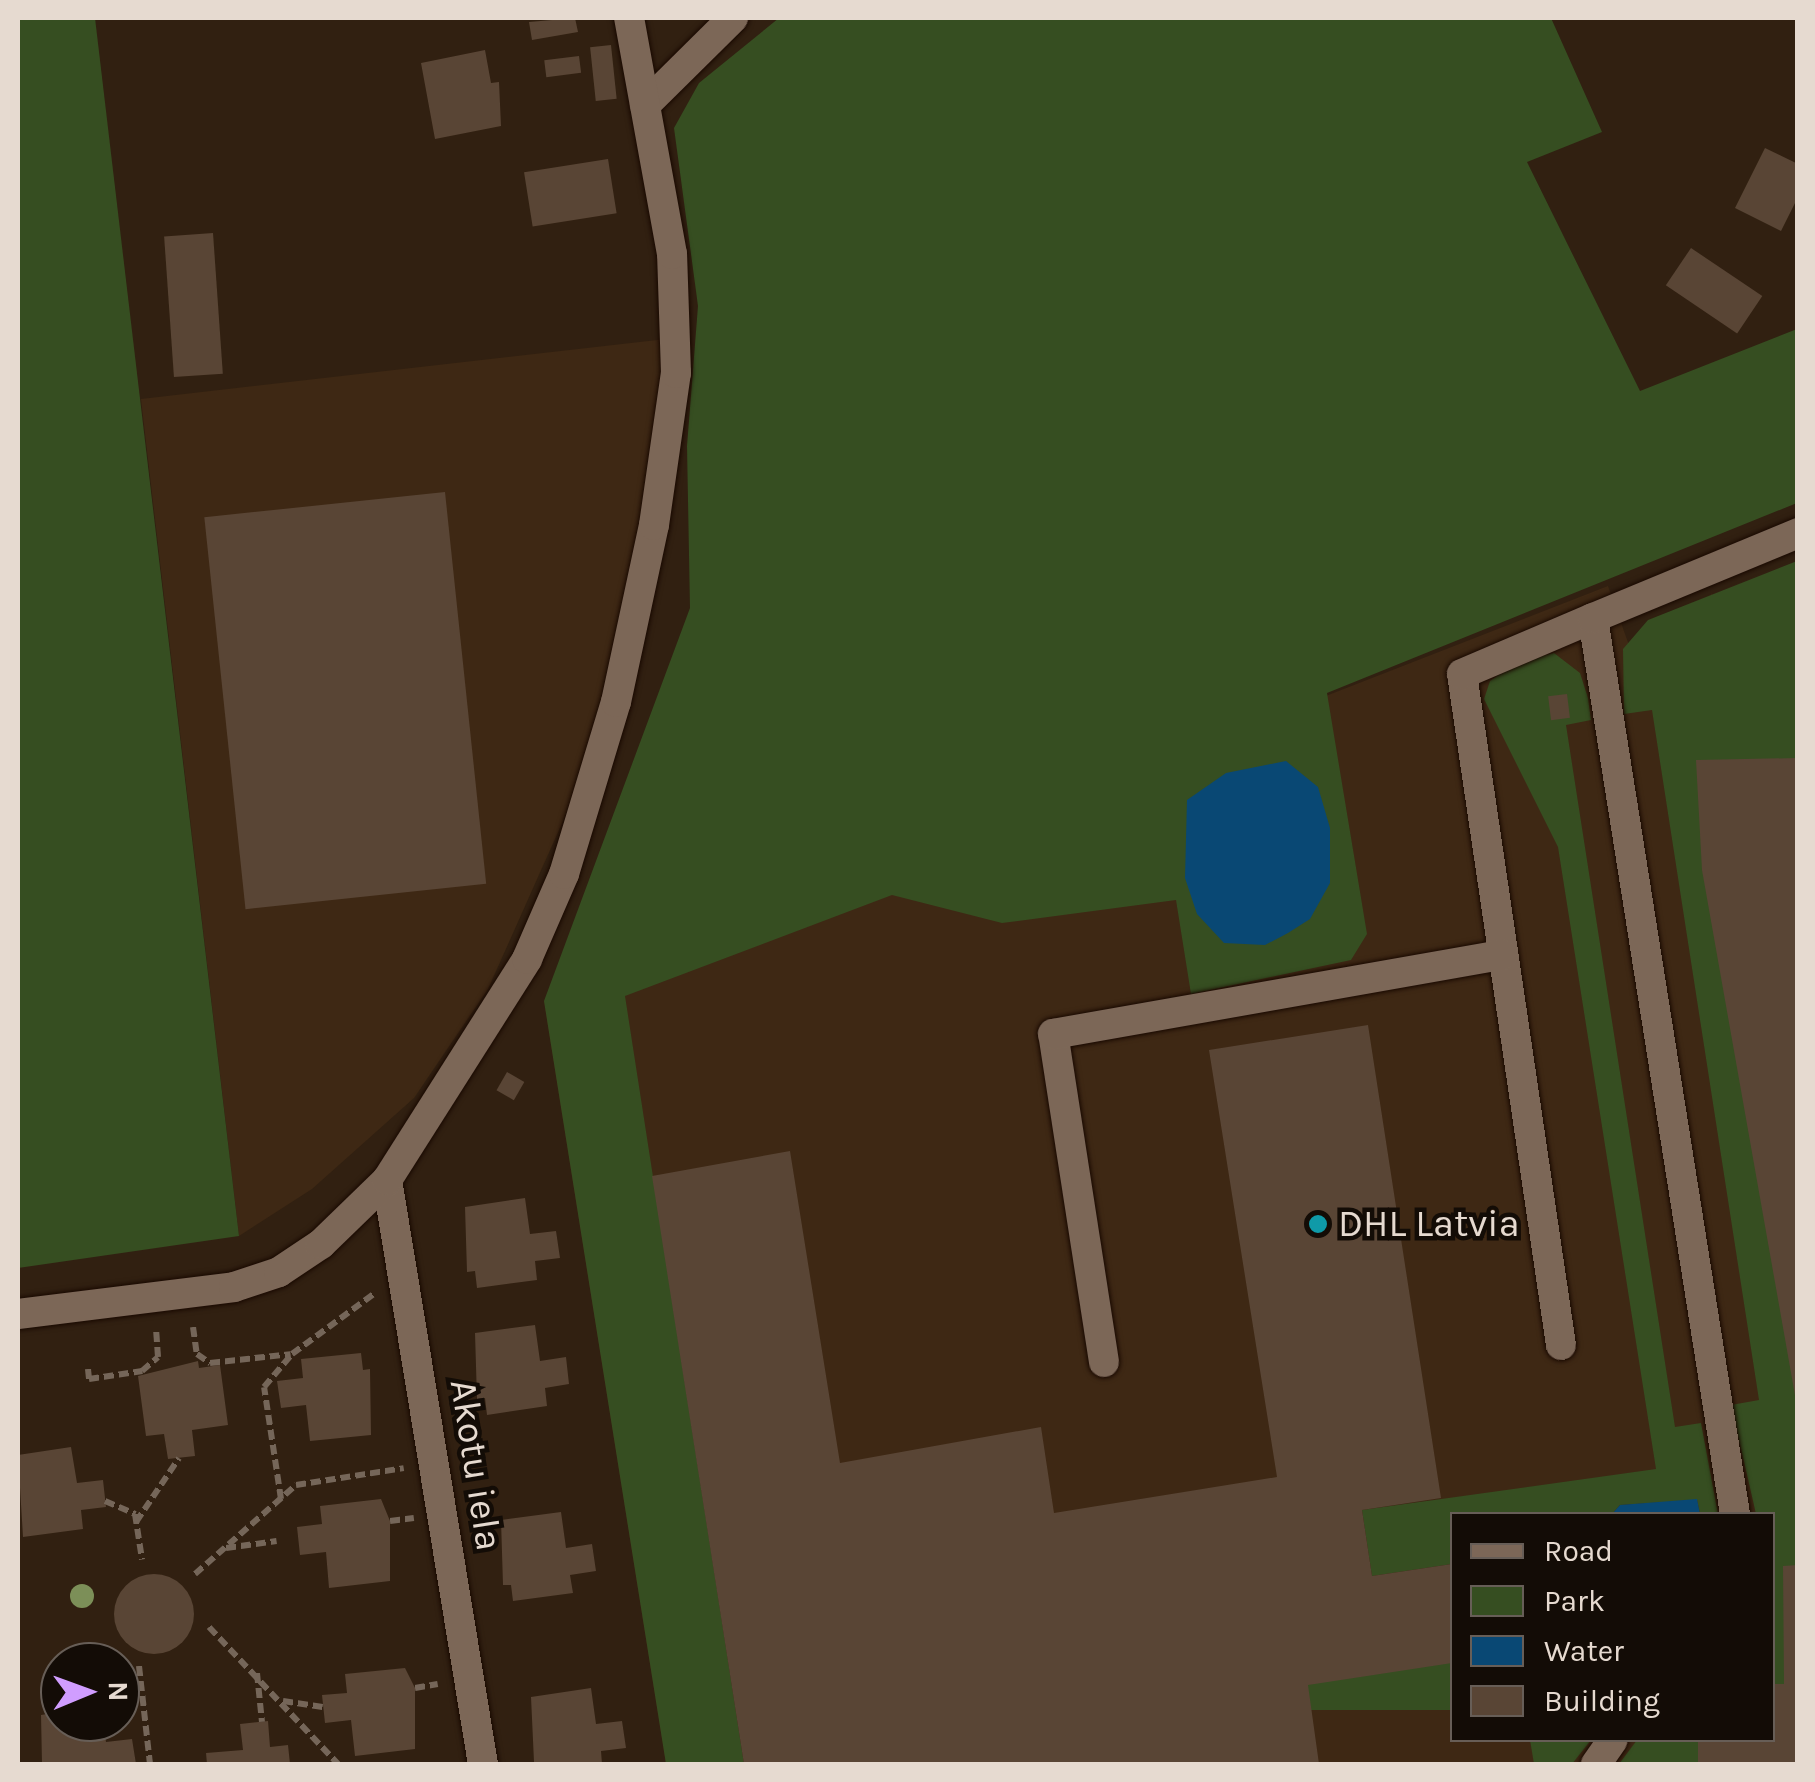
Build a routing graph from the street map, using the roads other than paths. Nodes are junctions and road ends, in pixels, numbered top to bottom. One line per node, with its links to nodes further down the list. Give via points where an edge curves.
1 (629, 18): 3 (street)
2 (733, 18): 3 (street)
3 (645, 105): 7 (street, via 672,254 676,373 616,702 564,874 527,959)
4 (1798, 533): 5 (street)
5 (1593, 618): 6 (street, via 1462,674); 11 (street)
6 (1503, 954): 9 (street); 10 (street, via 1053,1034)
7 (387, 1180): 8 (street, via 321,1244 279,1272 150,1298); 13 (street, Akotu iela)
8 (18, 1314)
9 (1561, 1345)
10 (1104, 1362)
11 (1736, 1512)
12 (1612, 1742): 14 (street)
13 (483, 1764)
14 (1596, 1764)

